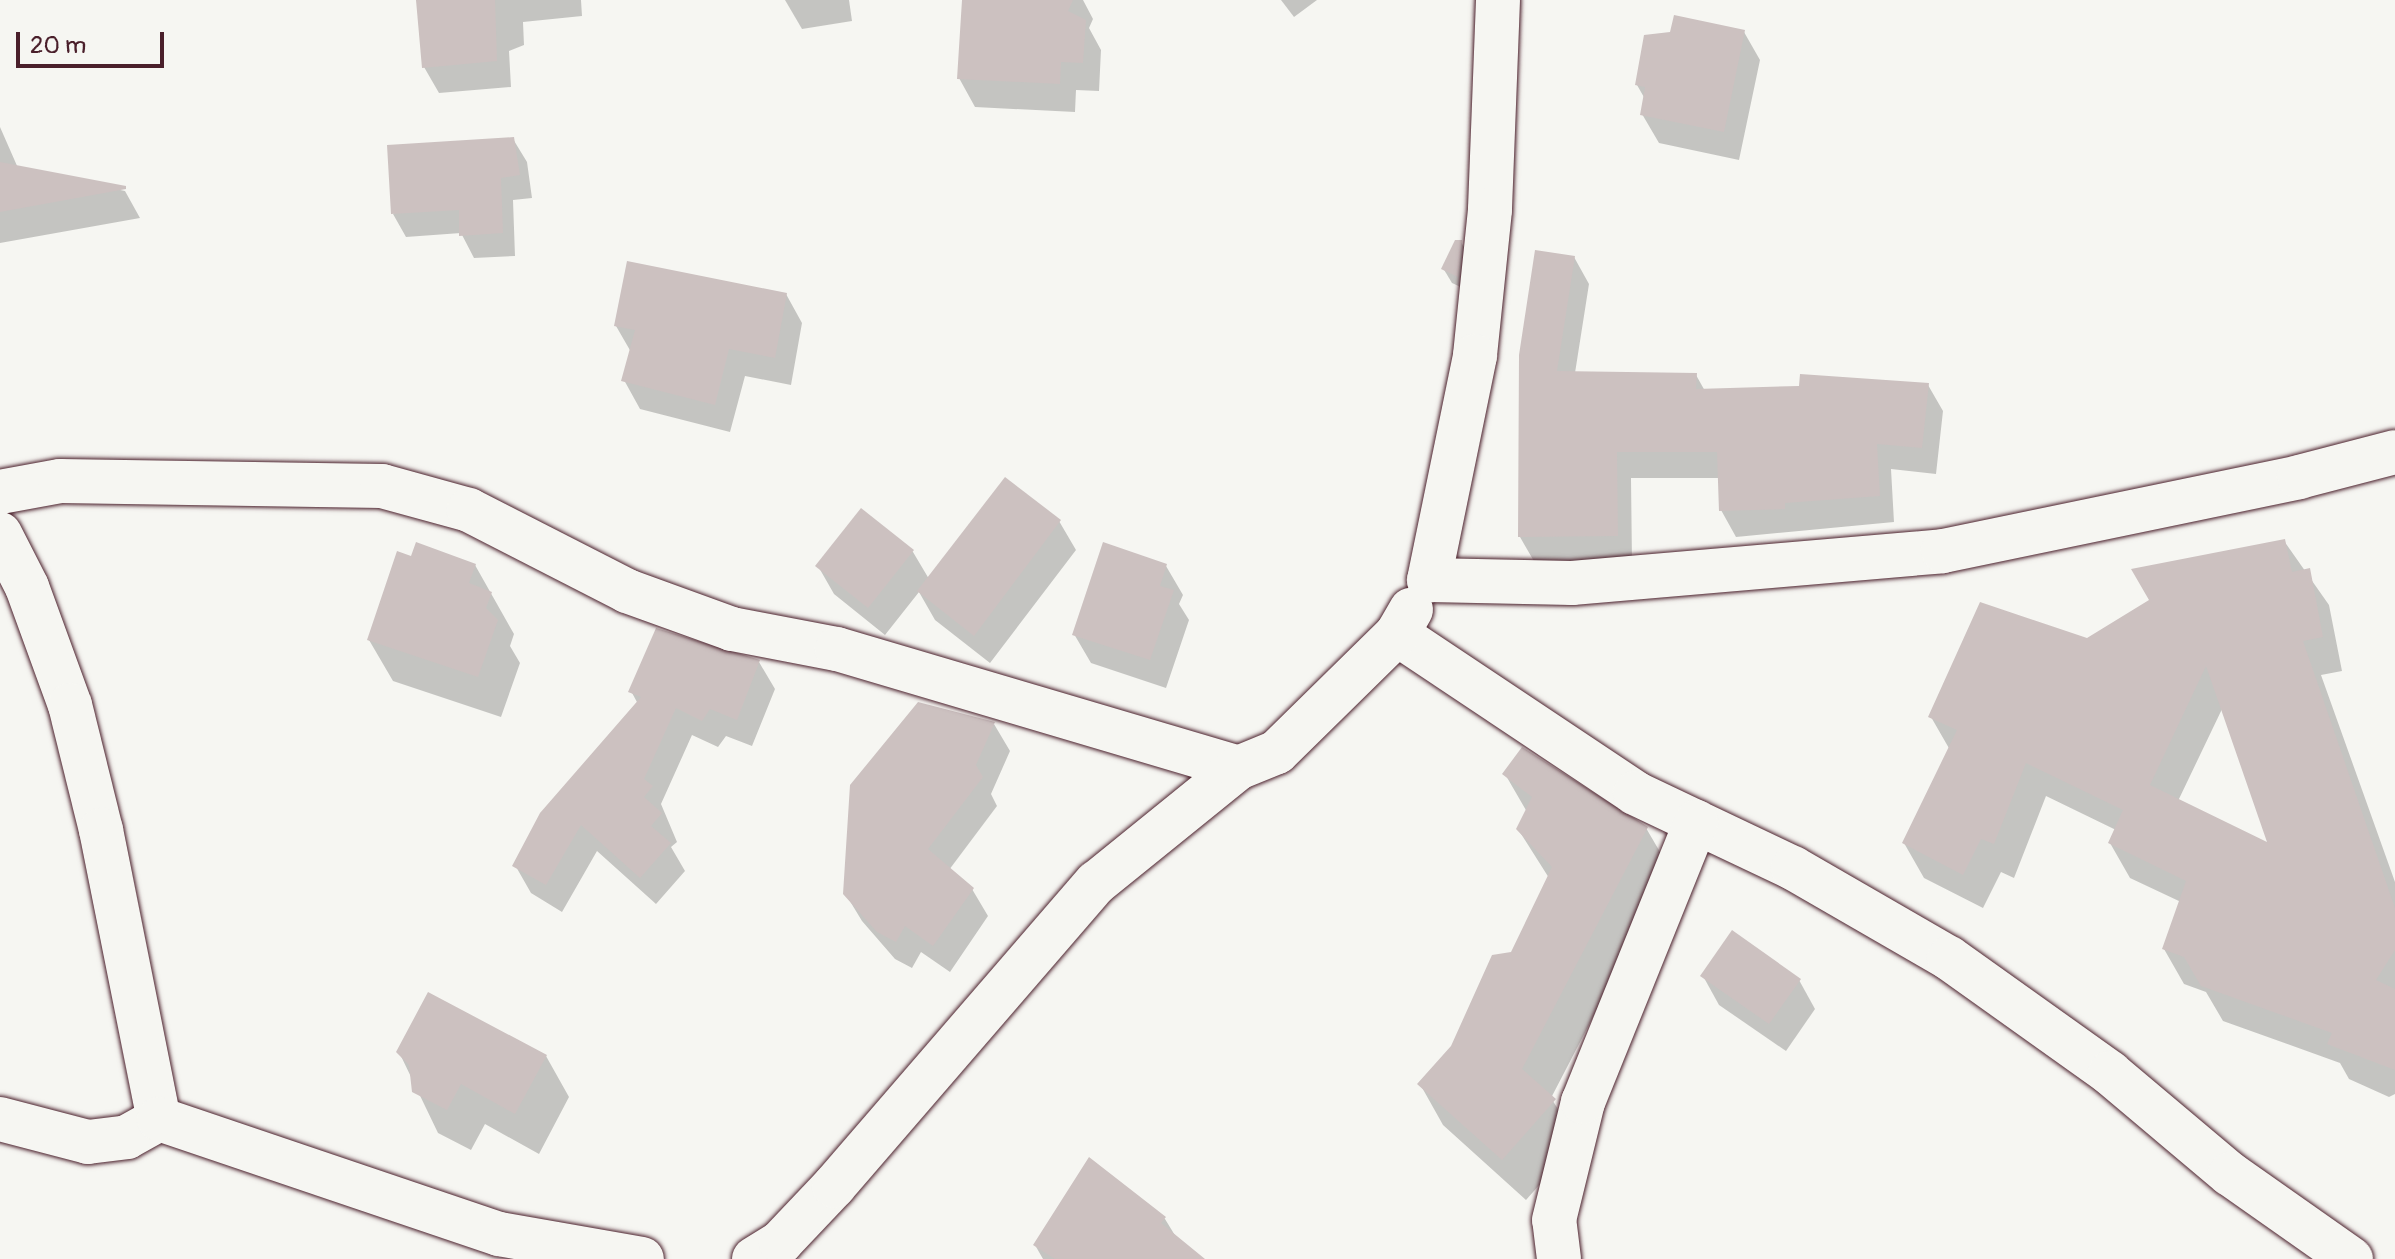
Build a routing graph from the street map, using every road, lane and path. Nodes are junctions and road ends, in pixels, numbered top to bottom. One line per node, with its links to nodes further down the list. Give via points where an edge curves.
1 (1498, 0): 5 (street, via 1490,210 1475,356)
2 (2395, 452): 5 (street, via 1943,551 1572,583)
3 (0, 492): 7 (street, via 60,481 382,486 469,510 627,591 732,629 837,649)
4 (0, 534): 10 (street, via 27,587 70,705 101,830)
5 (1429, 580): 6 (street)
6 (1397, 634): 7 (street, via 1277,752); 8 (street, via 1635,793)
7 (1238, 768): 12 (street, via 1096,883 834,1186 781,1242)
8 (1696, 822): 13 (street, via 1583,1102 1554,1220); 14 (street, via 1793,868 1949,958 2110,1073 2230,1174)
9 (0, 1119): 10 (street, via 88,1142 127,1137)
10 (159, 1119): 11 (street, via 499,1234)
11 (642, 1259)
12 (754, 1259)
13 (1559, 1259)
14 (2351, 1259)

